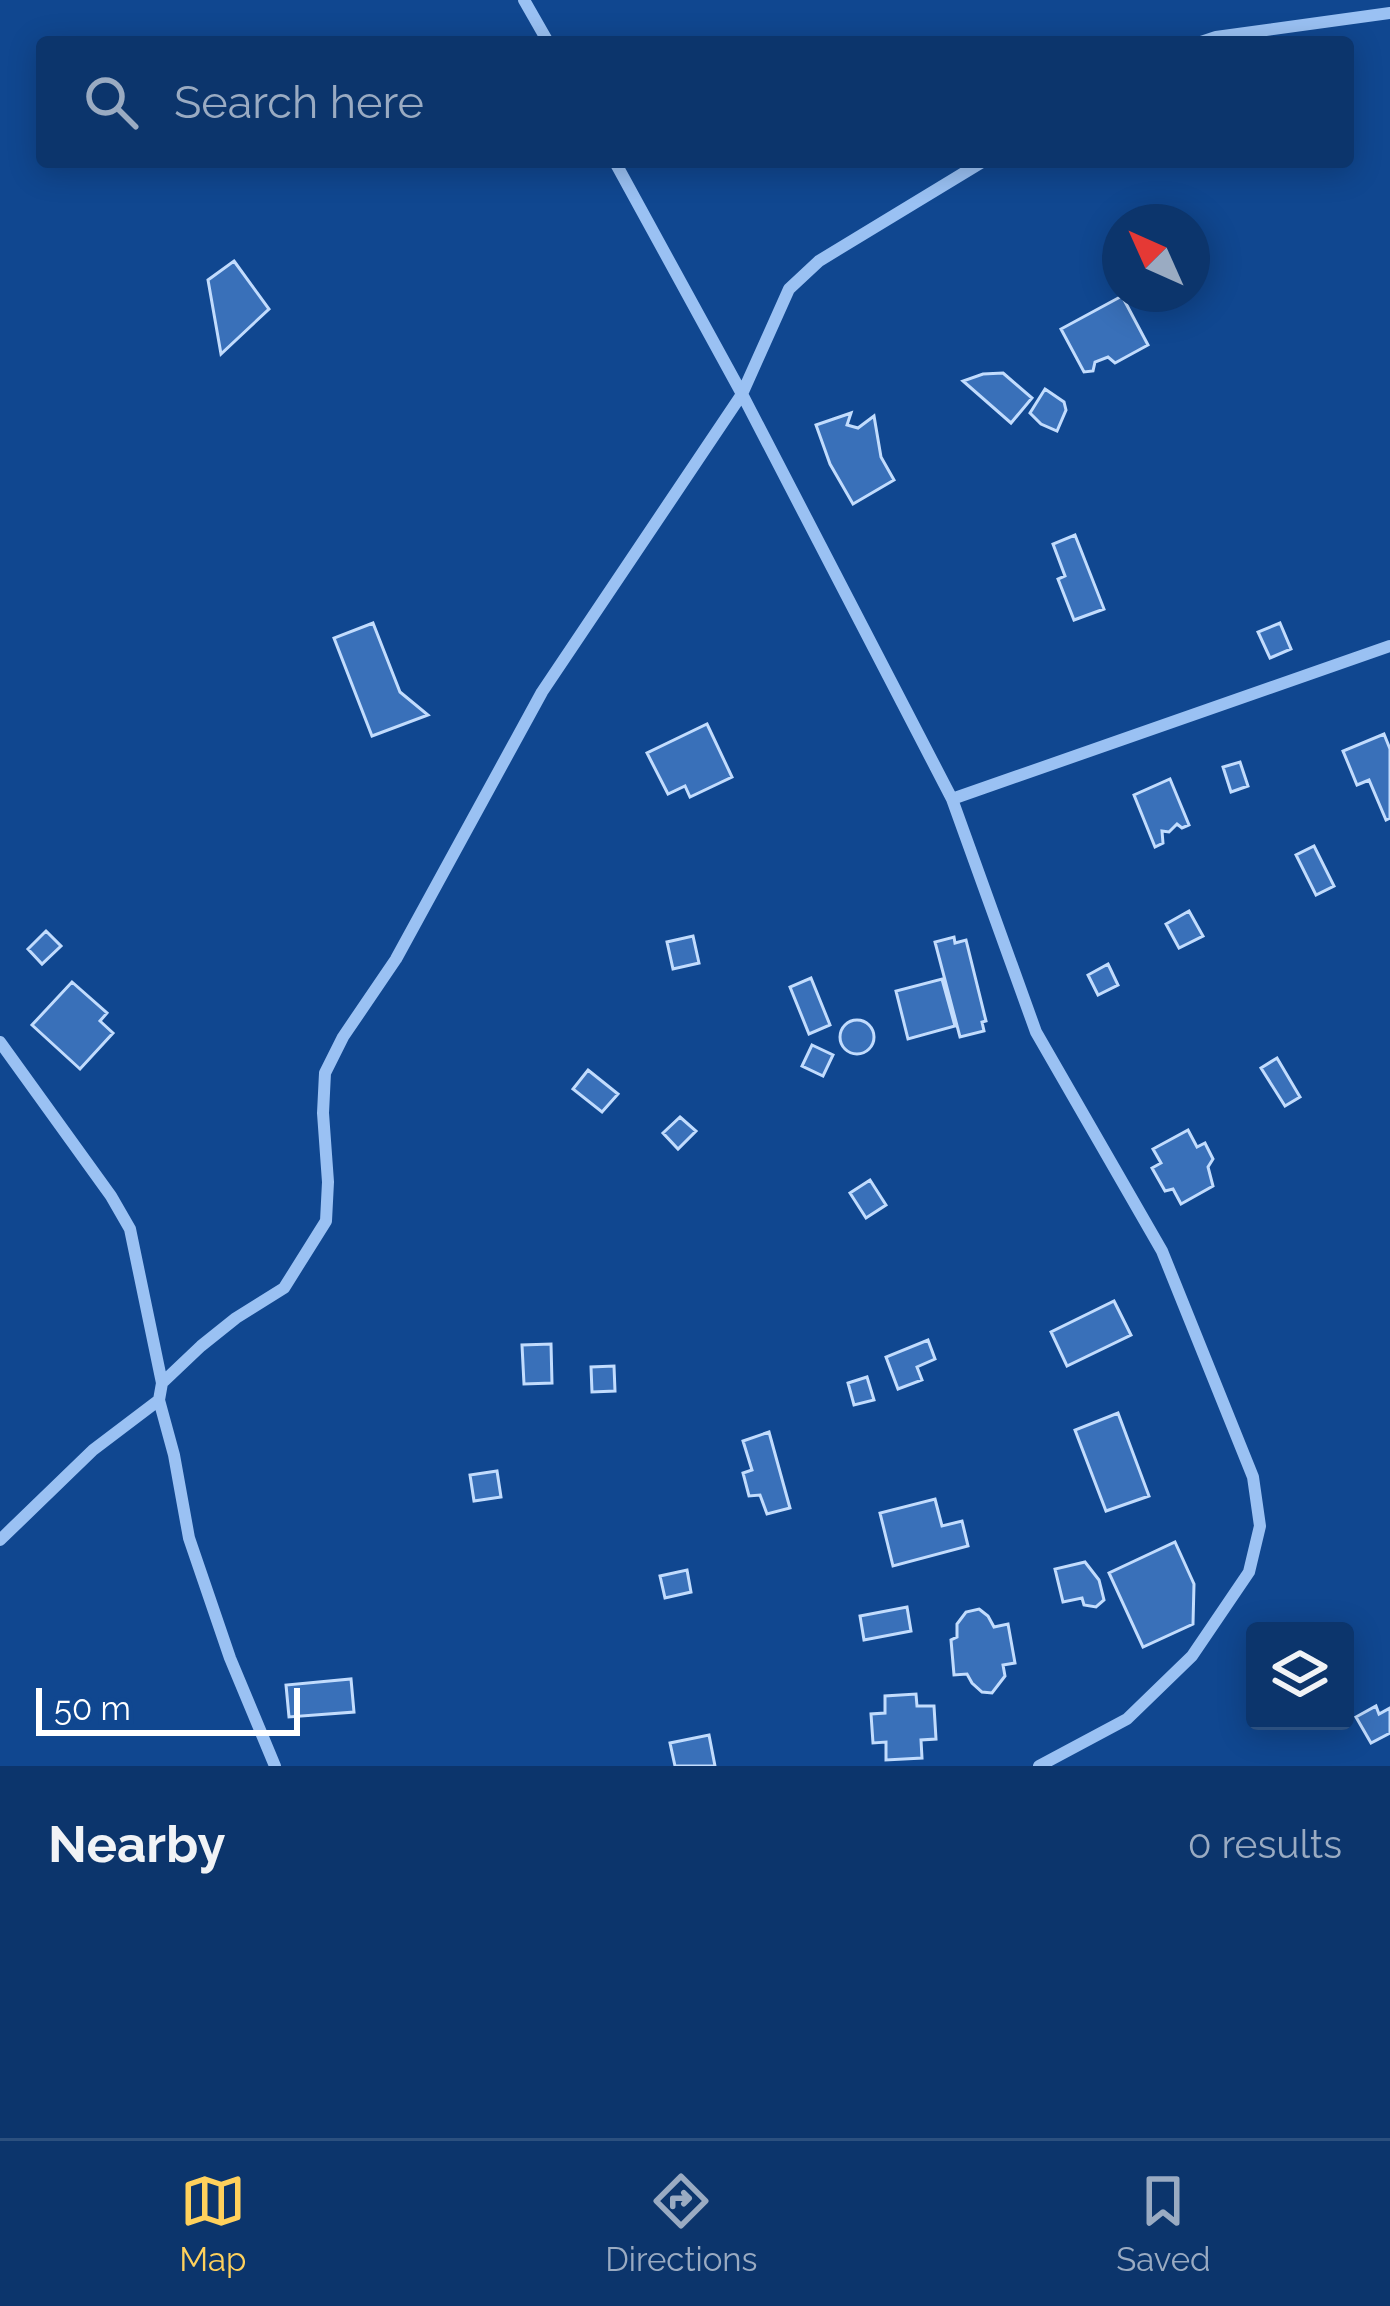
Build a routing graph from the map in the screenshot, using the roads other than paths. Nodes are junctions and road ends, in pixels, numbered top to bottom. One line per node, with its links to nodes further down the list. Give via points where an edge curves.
1 (524, 0): 3 (street)
2 (1390, 13): 4 (street)
3 (545, 36)
4 (1223, 36)
5 (618, 168): 7 (street)
6 (972, 168): 7 (street, via 819,260 789,289)
7 (742, 394): 9 (street); 11 (street, via 542,692 396,959 343,1037 326,1073 322,1113 326,1221 284,1288)
8 (1390, 646): 9 (street)
9 (952, 799): 15 (street, via 1036,1032 1162,1251 1252,1477 1260,1526 1249,1572 1192,1656 1127,1719)
10 (0, 1042): 11 (street, via 130,1228)
11 (163, 1383): 12 (street)
12 (159, 1400): 13 (street, via 93,1450); 14 (street, via 189,1538)
13 (0, 1540)
14 (274, 1766)
15 (1040, 1766)

